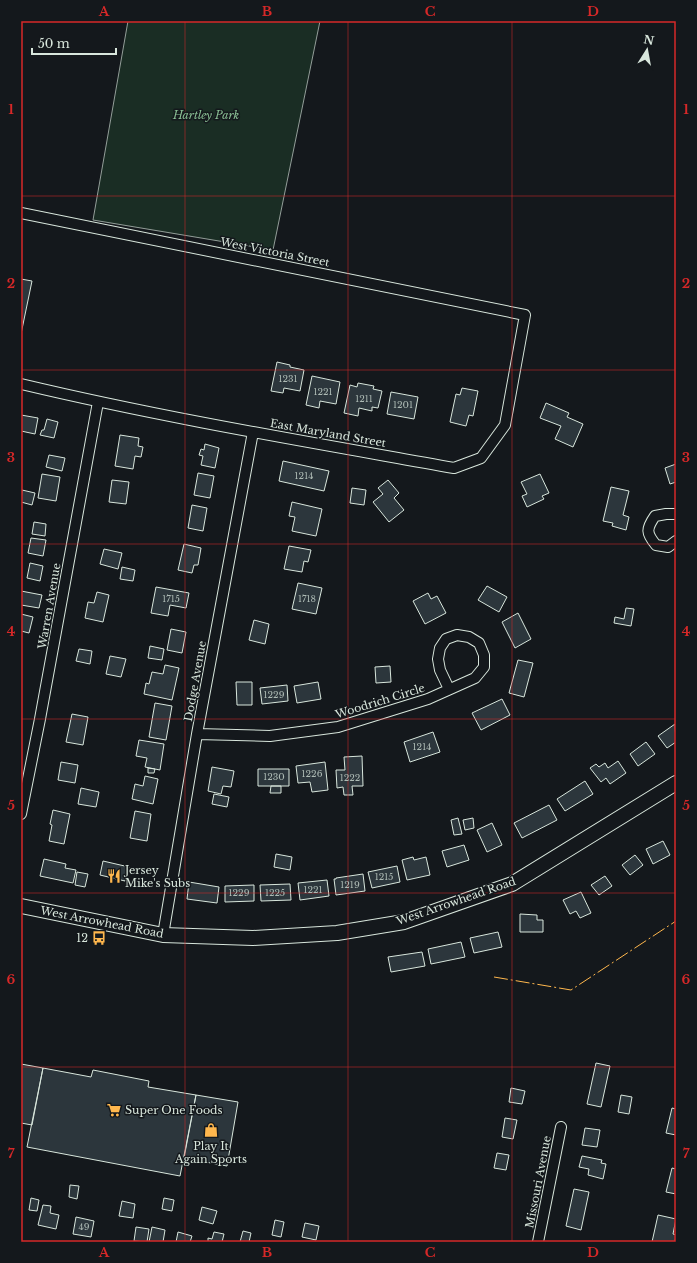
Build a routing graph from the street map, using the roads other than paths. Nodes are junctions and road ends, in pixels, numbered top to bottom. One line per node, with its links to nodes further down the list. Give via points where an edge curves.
1 (21, 213): 2 (street, West Victoria Street)
2 (525, 315): 5 (street, East Maryland Street, via 505,425 480,458 454,468)
3 (21, 384): 4 (street, East Maryland Street)
4 (98, 402): 5 (street, East Maryland Street); 11 (street, Warren Avenue)
5 (253, 432): 9 (street, Dodge Avenue)
6 (676, 514): 7 (street, via 655,516 648,526 648,536 656,545 668,547)
7 (676, 541)
8 (449, 689): 8 (street, Woodrich Circle, via 475,678 484,667 484,655 479,643 468,637 457,635 446,640 440,648 440,670); 9 (street, Woodrich Circle, via 428,699 338,727 270,736)
9 (197, 734): 13 (street, Dodge Avenue)
10 (676, 783): 13 (street, West Arrowhead Road, via 512,884 404,922 338,933 253,938)
11 (21, 814)
12 (21, 906): 13 (street, West Arrowhead Road)
13 (163, 935)
14 (561, 1127): 15 (street, Missouri Avenue)
15 (538, 1242)

